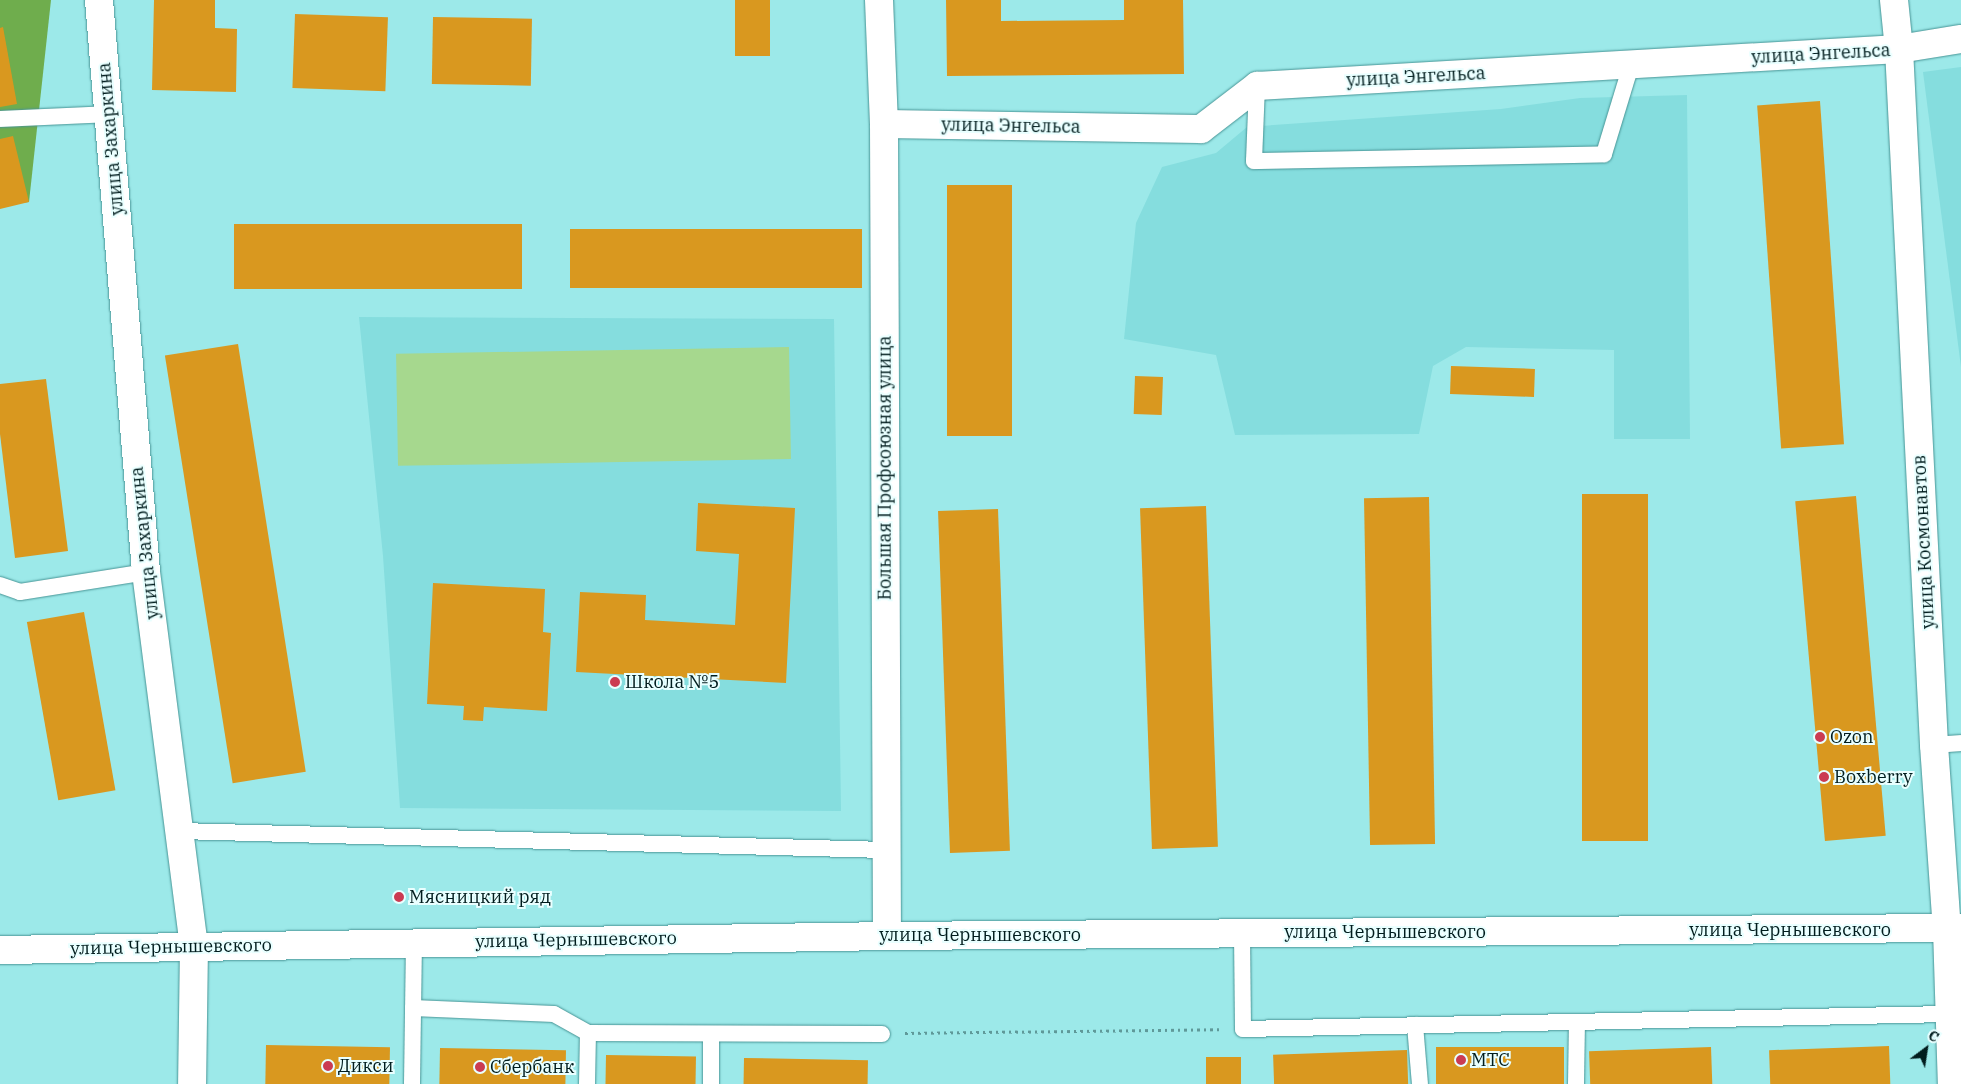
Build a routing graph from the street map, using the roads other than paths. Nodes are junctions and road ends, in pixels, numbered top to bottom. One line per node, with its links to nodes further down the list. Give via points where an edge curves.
1 (100, 0): 8 (street, улица Захаркина)
2 (879, 0): 10 (street, Большая Профсоюзная улица)
3 (1894, 0): 5 (street, улица Космонавтов)
4 (1961, 39): 5 (street, улица Энгельса)
5 (1899, 49): 6 (street, улица Энгельса); 14 (street, улица Космонавтов)
6 (1631, 65): 7 (street, улица Энгельса); 7 (lane, via 1604,154 1254,161)
7 (1257, 86): 10 (street, улица Энгельса, via 1201,128)
8 (109, 114): 9 (lane); 11 (street, улица Захаркина)
9 (0, 119)
10 (884, 124): 16 (street, Большая Профсоюзная улица)
11 (146, 572): 12 (lane, via 20,592); 15 (street, улица Захаркина)
12 (0, 585)
13 (1961, 743): 14 (lane)
14 (1934, 745): 17 (street, улица Космонавтов)
15 (179, 831): 16 (lane); 21 (street, улица Захаркина)
16 (886, 850): 19 (street, Большая Профсоюзная улица)
17 (1954, 928): 18 (street, улица Чернышевского); 24 (street, улица Космонавтов)
18 (1242, 933): 19 (street, улица Чернышевского); 26 (lane, via 1243,1029)
19 (887, 936): 20 (street, улица Чернышевского)
20 (414, 943): 21 (street, улица Чернышевского); 23 (lane)
21 (194, 946): 22 (street, улица Чернышевского); 30 (street, улица Захаркина)
22 (0, 950)
23 (413, 1008): 27 (lane, via 554,1014); 31 (lane)
24 (1950, 1014): 25 (lane); 36 (street, улица Космонавтов)
25 (1577, 1022): 26 (lane); 35 (lane)
26 (1414, 1025): 34 (lane)
27 (588, 1033): 28 (lane); 32 (lane)
28 (711, 1034): 29 (lane); 33 (lane)
29 (882, 1034)
30 (192, 1084)
31 (412, 1084)
32 (587, 1084)
33 (711, 1084)
34 (1420, 1084)
35 (1576, 1084)
36 (1952, 1084)

